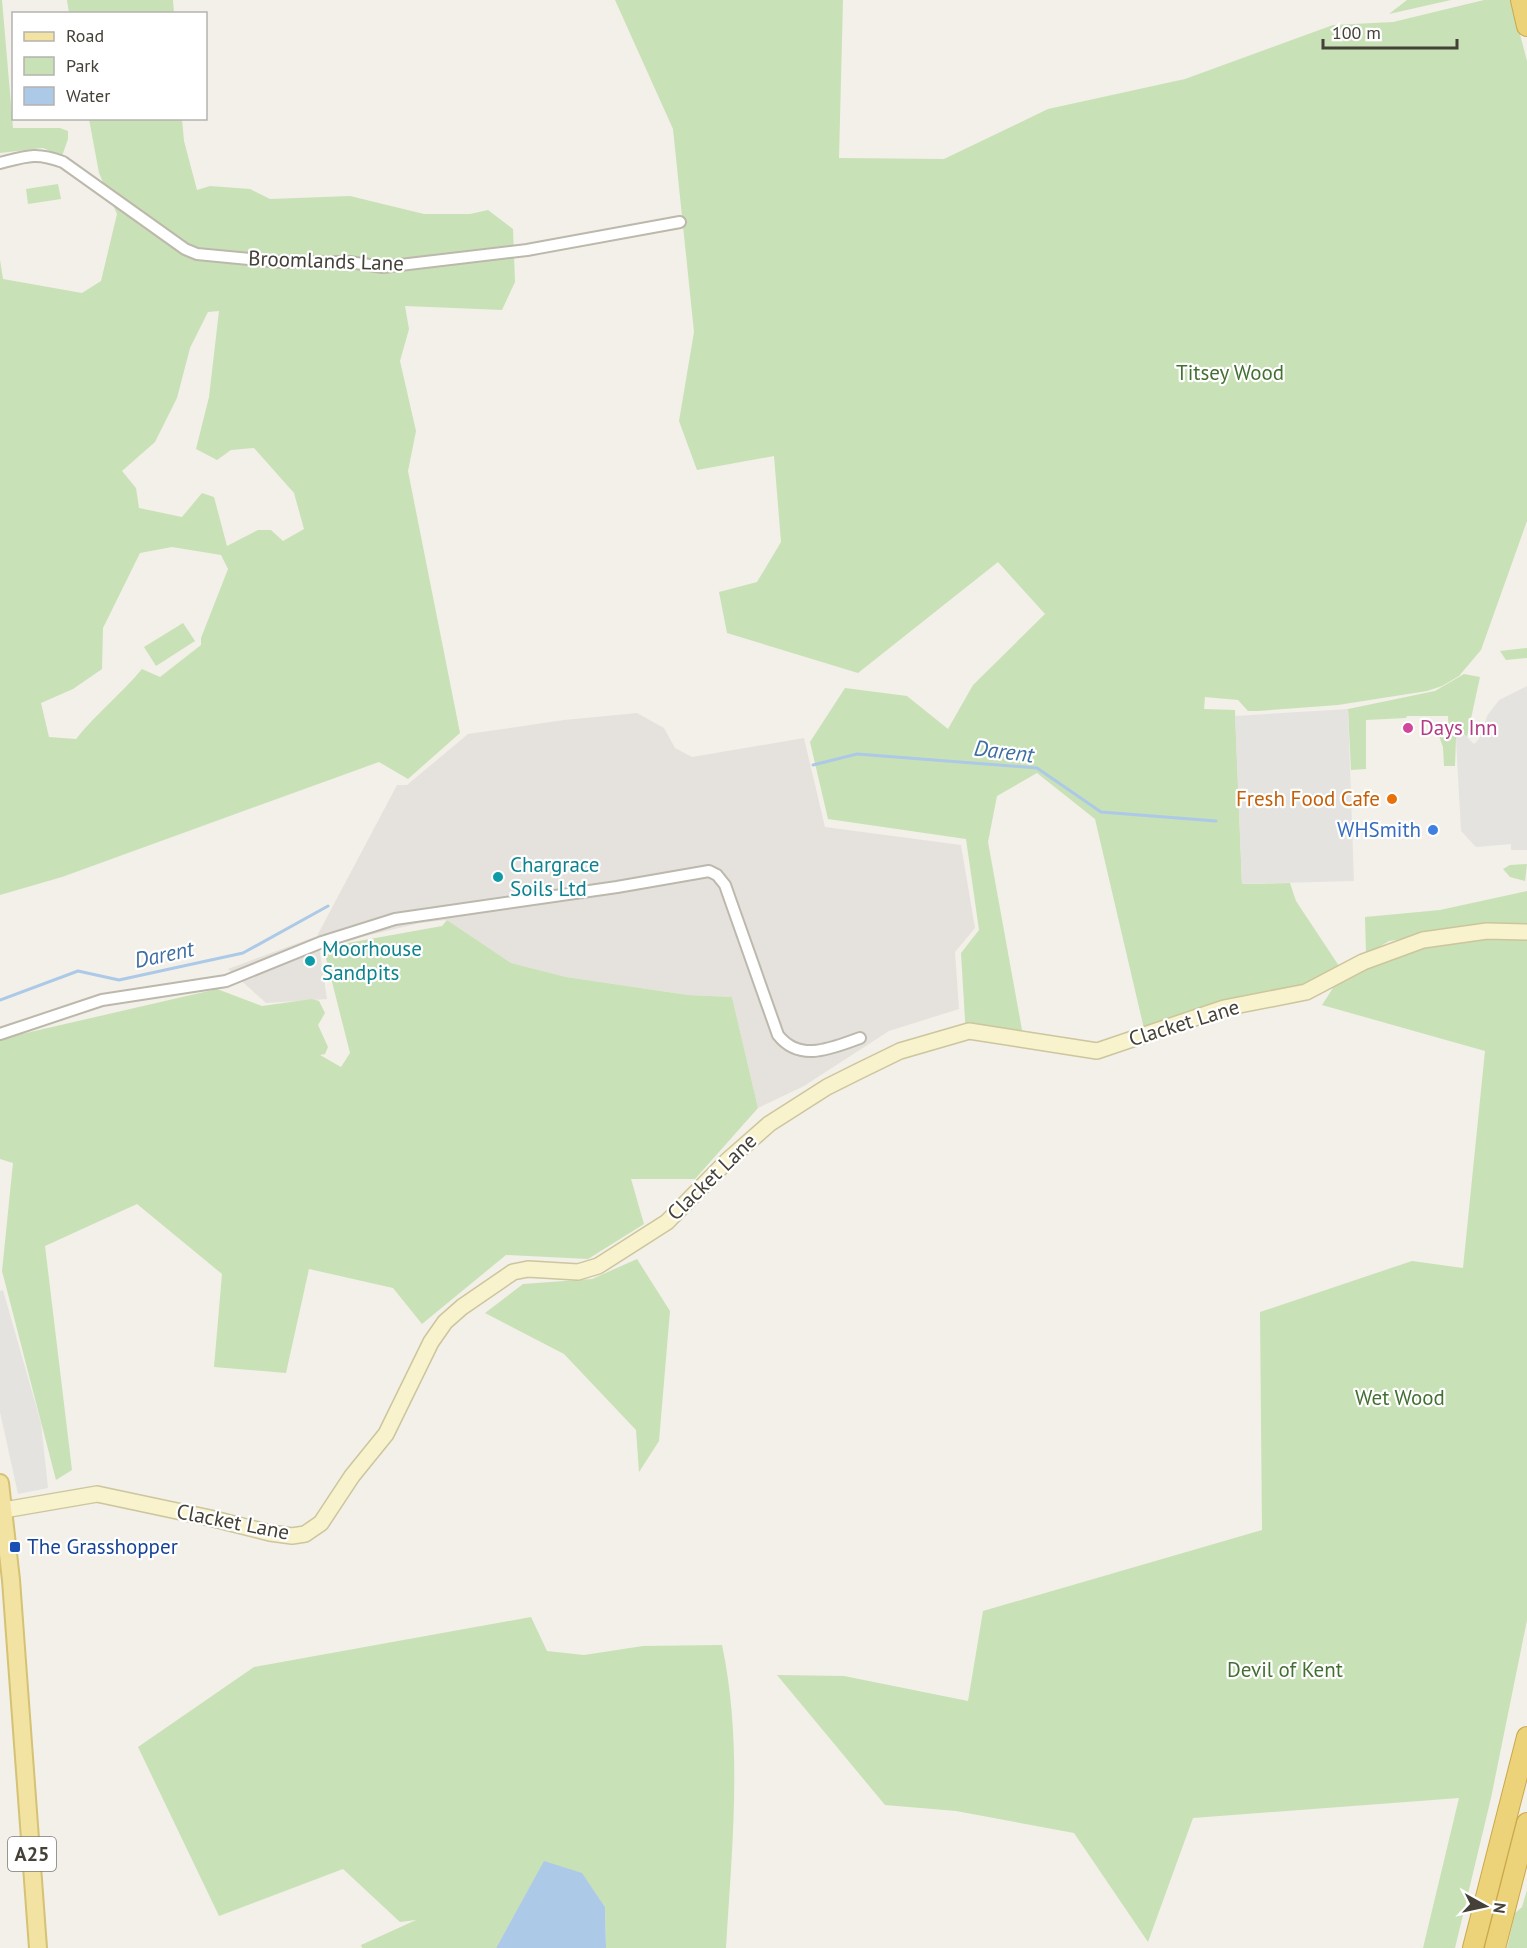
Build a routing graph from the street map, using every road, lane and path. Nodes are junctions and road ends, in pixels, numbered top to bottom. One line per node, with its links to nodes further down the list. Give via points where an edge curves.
1 (1521, 0): 2 (highway)
2 (1527, 26)
3 (0, 163): 4 (street, Broomlands Lane, via 32,154 44,155 63,162 190,252 281,262 349,262 383,267 527,250)
4 (680, 222)
5 (1527, 932): 9 (street, Clacket Lane, via 1477,932 1423,940 1364,962 1306,992 1224,1008 1097,1051 969,1031 900,1051 867,1067 777,1117 667,1222 598,1266 578,1272 513,1272 462,1307 431,1342 386,1434 321,1523 305,1534 270,1533 97,1494)
6 (0, 1035): 7 (street, via 102,1000 226,981 322,942 395,919 709,871 725,885 784,1044 809,1053)
7 (860, 1038)
8 (0, 1483): 9 (main road, A25)
9 (4, 1510): 12 (main road, A25)
10 (1527, 1737): 13 (highway)
11 (1527, 1823): 14 (highway)
12 (38, 1948)
13 (1473, 1948)
14 (1495, 1948)

